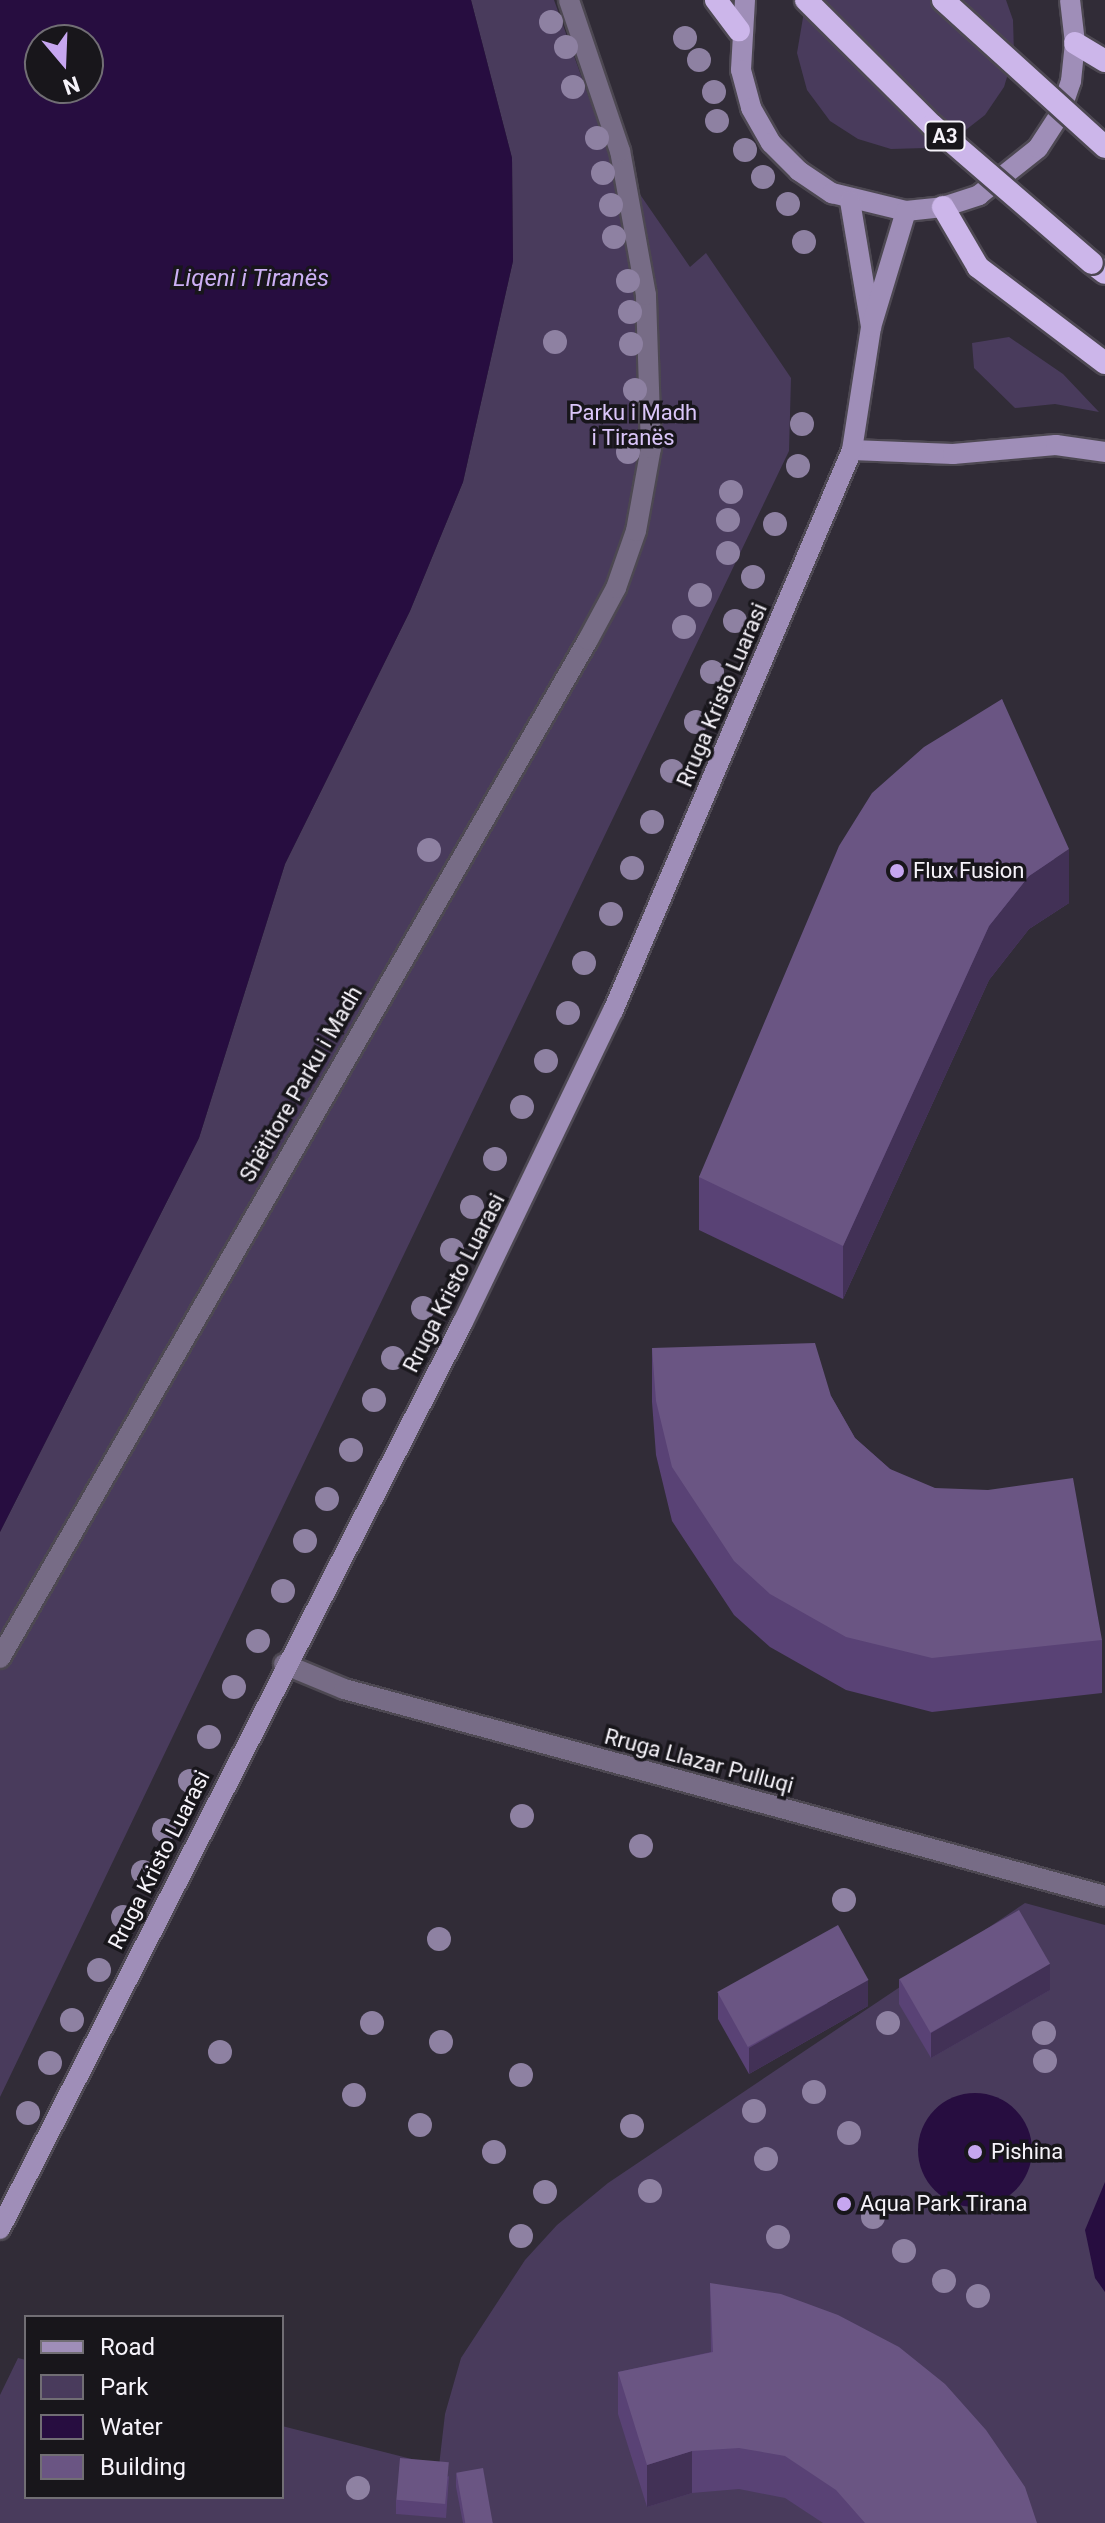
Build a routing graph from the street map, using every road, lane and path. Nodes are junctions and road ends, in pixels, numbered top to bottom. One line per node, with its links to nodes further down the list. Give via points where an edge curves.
1 (569, 0): 19 (street, Shëtitore Parku i Madh, via 620,151 646,295 651,448 636,531 616,588 588,640)
2 (716, 0): 7 (highway)
3 (745, 0): 7 (main road)
4 (806, 0): 14 (highway, A3, bridge, via 932,125)
5 (943, 0): 10 (highway, bridge)
6 (1070, 0): 8 (main road)
7 (739, 30): 11 (main road, via 741,70 760,126 799,171)
8 (1075, 43): 9 (highway); 12 (main road, via 1065,99 1038,148 995,185)
9 (1105, 61)
10 (1105, 147)
11 (850, 201): 13 (main road); 15 (main road, Rruga Kristo Luarasi)
12 (943, 207): 13 (main road); 16 (highway, via 978,267)
13 (906, 211): 15 (main road, Rruga Kristo Luarasi)
14 (1098, 268)
15 (871, 327): 17 (main road, Rruga Kristo Luarasi)
16 (1105, 363)
17 (852, 450): 18 (main road, via 953,454 1056,445); 20 (main road, Rruga Kristo Luarasi, via 613,1011 463,1322)
18 (1105, 452)
19 (0, 1658)
20 (284, 1664): 21 (street, Rruga Llazar Pulluqi, via 358,1693); 22 (main road, Rruga Kristo Luarasi)
21 (1105, 1896)
22 (0, 2229)

